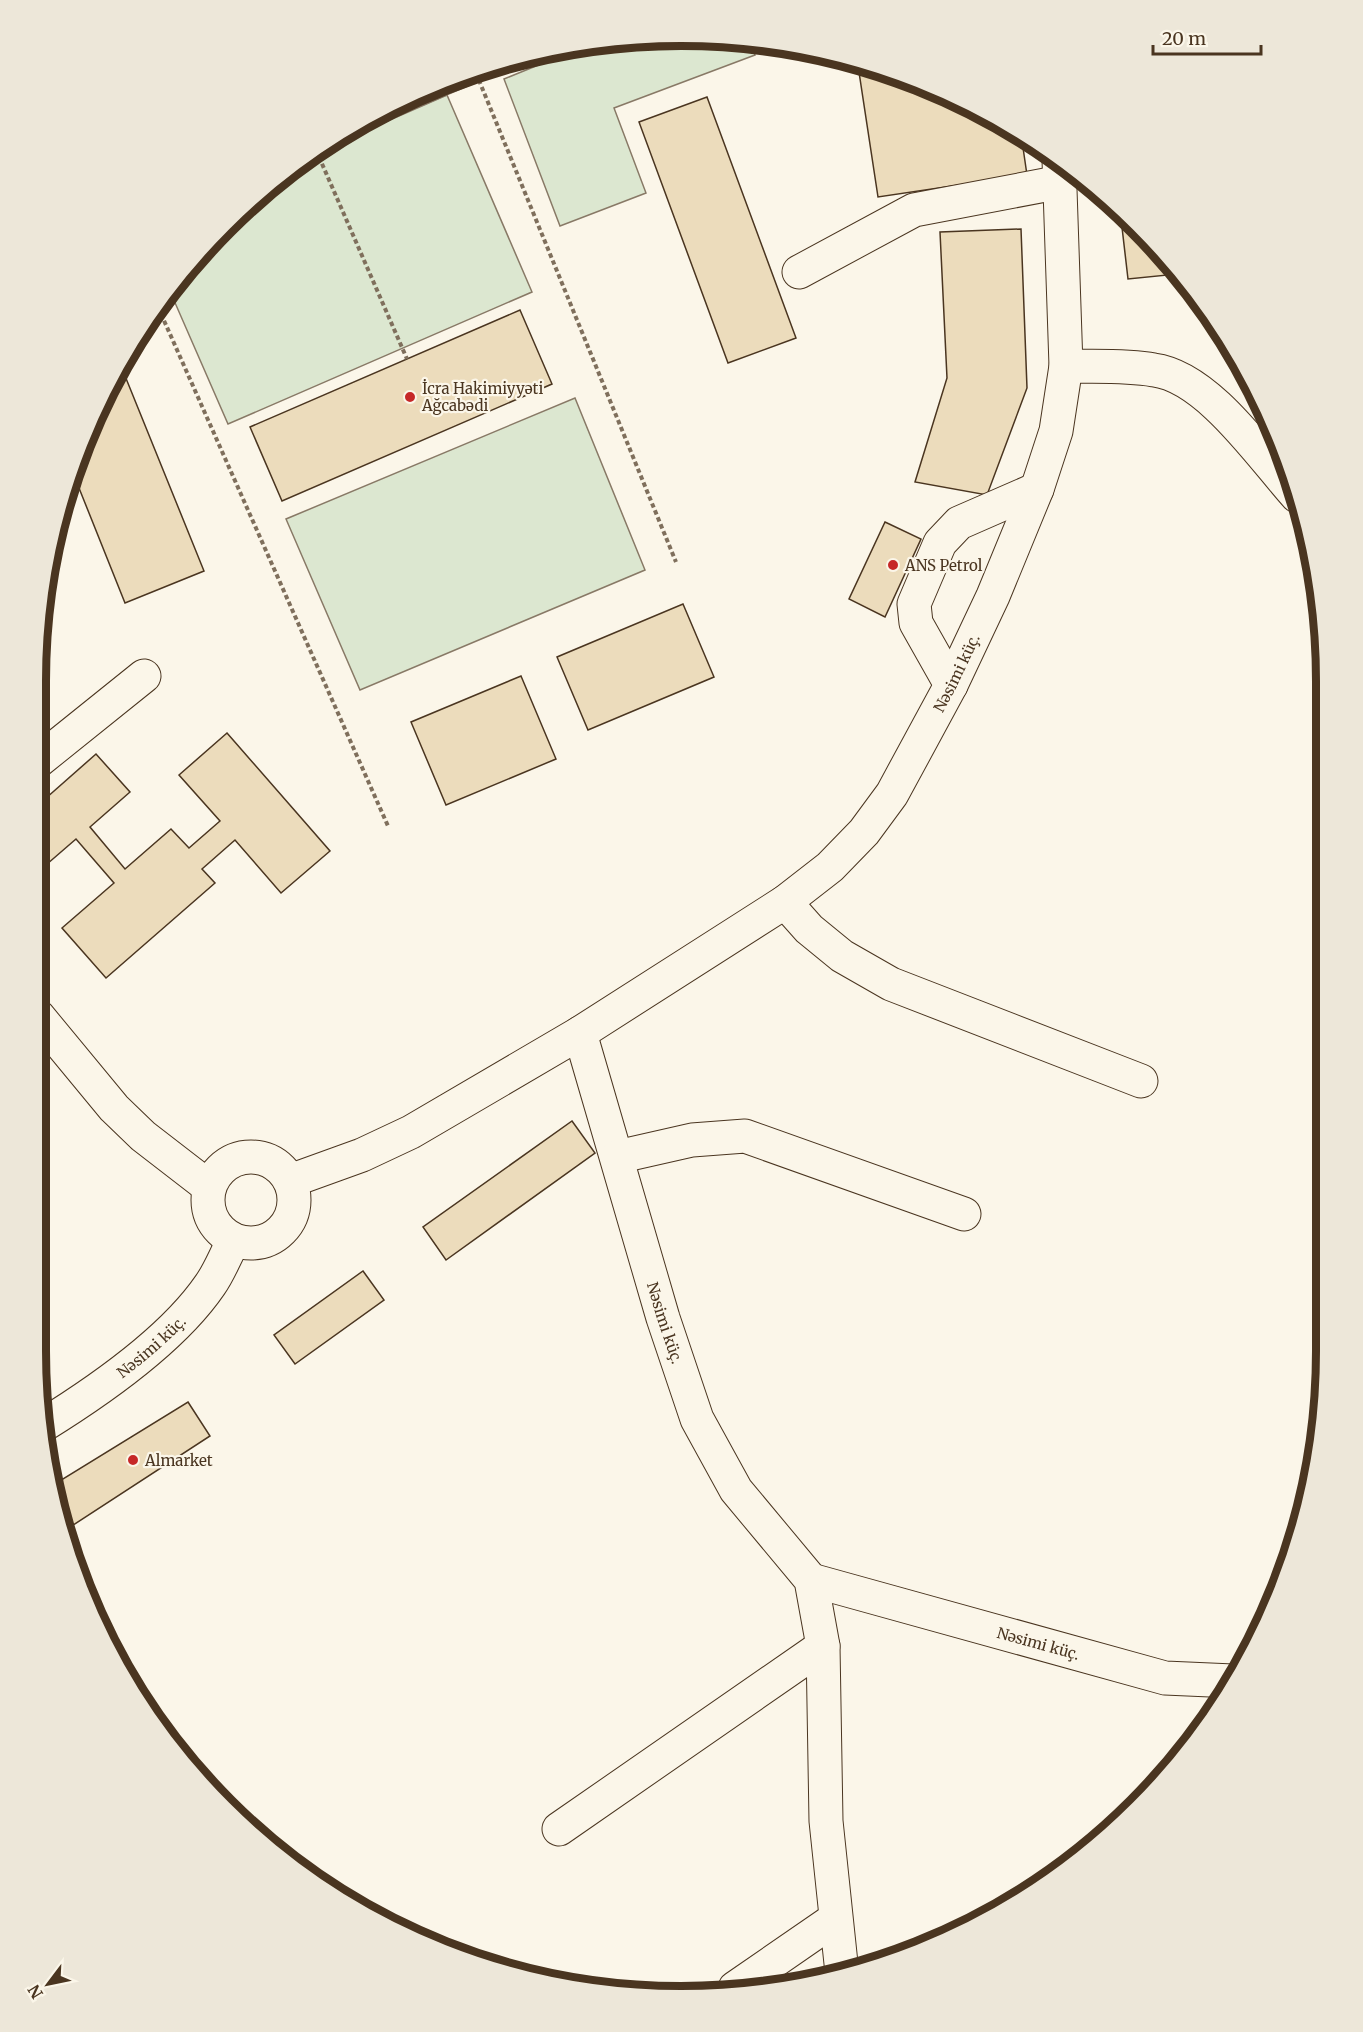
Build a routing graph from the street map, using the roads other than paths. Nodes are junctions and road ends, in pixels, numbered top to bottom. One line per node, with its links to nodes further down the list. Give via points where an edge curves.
1 (1059, 171): 3 (street, via 914,210)
2 (1060, 172): 4 (street, Nəsimi küç.)
3 (799, 272)
4 (1066, 366): 5 (street, via 1155,370 1182,378 1209,396); 6 (street, Nəsimi küç., via 1056,431)
5 (1284, 482)
6 (1037, 489): 8 (street, Nəsimi küç.); 8 (street, via 959,523 940,543 914,604 916,623)
7 (144, 676): 9 (street)
8 (951, 685): 10 (street, Nəsimi küç., via 892,794 864,832 830,867)
9 (46, 755)
10 (785, 902): 12 (street, Nəsimi küç.); 13 (street, via 809,929 842,956 891,984)
11 (46, 1026): 16 (street, via 142,1136)
12 (580, 1033): 14 (street, Nəsimi küç.); 15 (street, Nəsimi küç., via 411,1132)
13 (1141, 1081)
14 (617, 1157): 17 (street, via 692,1140 745,1136); 20 (street, Nəsimi küç., via 663,1318 697,1419 736,1490)
15 (290, 1181): 16 (street, via 277,1165 258,1156 237,1158 220,1169); 18 (street, via 295,1202 289,1222 274,1237 254,1243)
16 (209, 1187): 18 (street, via 208,1208 218,1227)
17 (964, 1214)
18 (234, 1240): 19 (street, Nəsimi küç., via 210,1284 171,1329 82,1401)
19 (51, 1421)
20 (811, 1580): 21 (street, Nəsimi küç.); 22 (street, Nəsimi küç., via 1165,1678)
21 (823, 1646): 23 (street); 24 (street, Nəsimi küç., via 826,1821)
22 (1223, 1681)
23 (559, 1829)
24 (835, 1919): 25 (street, Nəsimi küç.); 26 (street)
25 (841, 1965)
26 (744, 1982)

